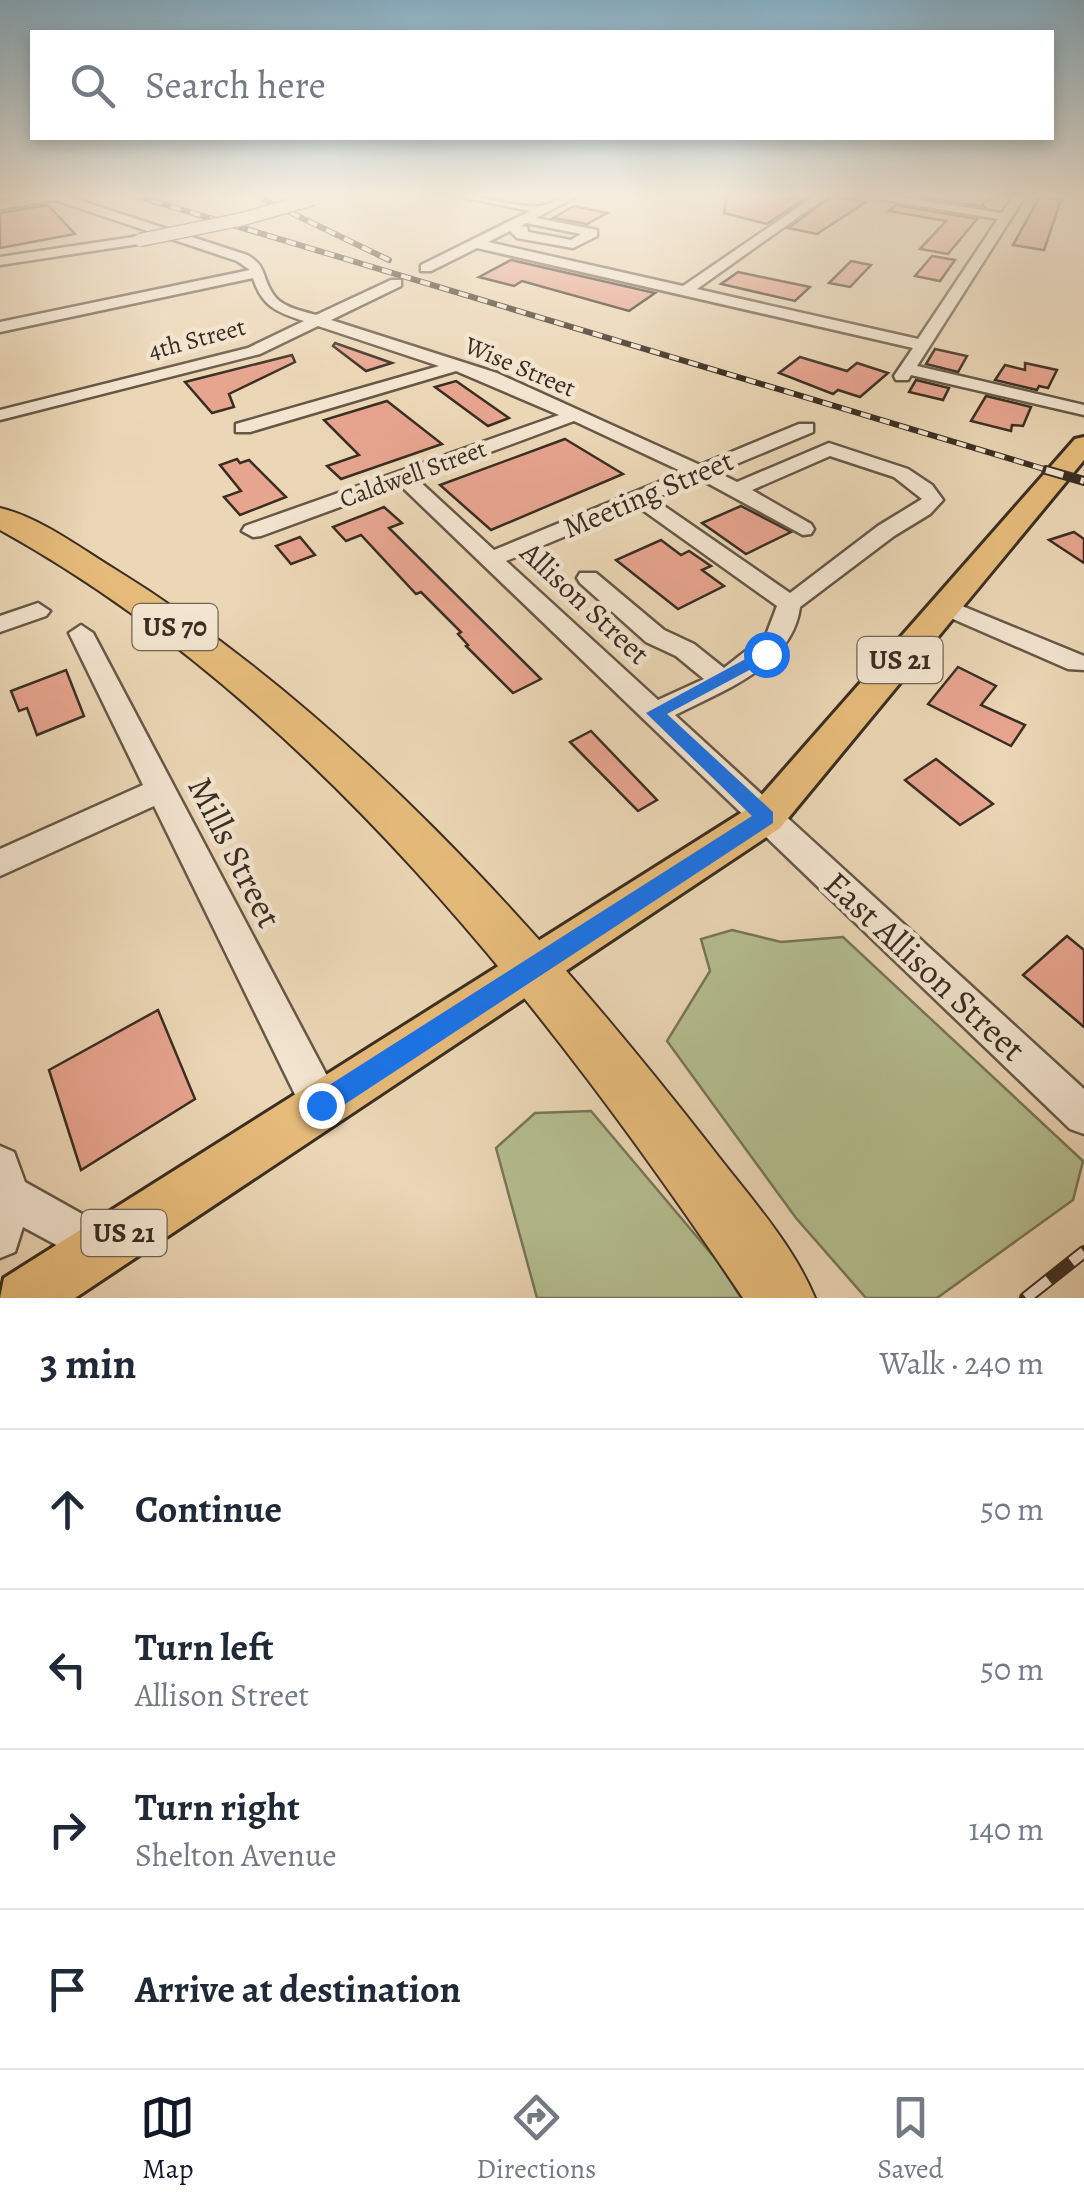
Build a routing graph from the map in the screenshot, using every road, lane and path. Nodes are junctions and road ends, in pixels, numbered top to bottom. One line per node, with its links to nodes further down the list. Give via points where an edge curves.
1 (36, 256): 7 (street, bridge)
2 (235, 256): 9 (street)
3 (450, 256): 8 (street)
4 (528, 256): 11 (street)
5 (736, 256): 11 (street)
6 (981, 256): 14 (street)
7 (0, 261)
8 (426, 268)
9 (260, 272): 12 (street, Wise Street, via 267,298); 13 (street)
10 (396, 283): 12 (street, 4th Street)
11 (684, 292): 14 (street)
12 (316, 322): 15 (street, Wise Street); 17 (street, 4th Street, via 244,354)
13 (0, 327)
14 (922, 345): 16 (street, via 904,372)
15 (456, 366): 18 (street, Wise Street); 19 (street)
16 (1084, 410)
17 (0, 415)
18 (572, 416): 22 (street, Wise Street); 23 (street, Caldwell Street)
19 (243, 428)
20 (806, 428): 22 (street, Meeting Street)
21 (1084, 444): 32 (main road, US 21)
22 (698, 474): 24 (street, Wise Street); 25 (street, Meeting Street)
23 (403, 478): 28 (street, Caldwell Street); 29 (street, Allison Street)
24 (737, 489): 27 (street, Wise Street); 31 (street, via 829,450 927,489 932,500 923,512 886,532 819,589)
25 (639, 498): 29 (street, Meeting Street); 31 (street)
26 (0, 517): 42 (highway, US 70, via 150,607 262,694 335,759)
27 (803, 528)
28 (253, 532)
29 (491, 559): 38 (street, Allison Street)
30 (588, 578): 37 (street)
31 (789, 603): 37 (street, via 790,622 766,654)
32 (945, 607): 36 (street); 40 (main road, US 21)
33 (38, 610): 34 (street)
34 (0, 624)
35 (82, 634): 39 (street, Mills Street)
36 (1077, 663)
37 (720, 679): 38 (street)
38 (655, 713): 40 (street, Allison Street)
39 (161, 790): 41 (street); 43 (street, Mills Street)
40 (766, 817): 42 (main road, US 21); 44 (street, East Allison Street)
41 (0, 862)
42 (531, 969): 43 (main road, US 21); 49 (highway, US 70, via 660,1127)
43 (321, 1105): 47 (main road, US 21)
44 (1084, 1116)
45 (4, 1180): 46 (street); 47 (street)
46 (0, 1238)
47 (101, 1248): 48 (main road, US 21)
48 (24, 1298)
49 (782, 1298)

